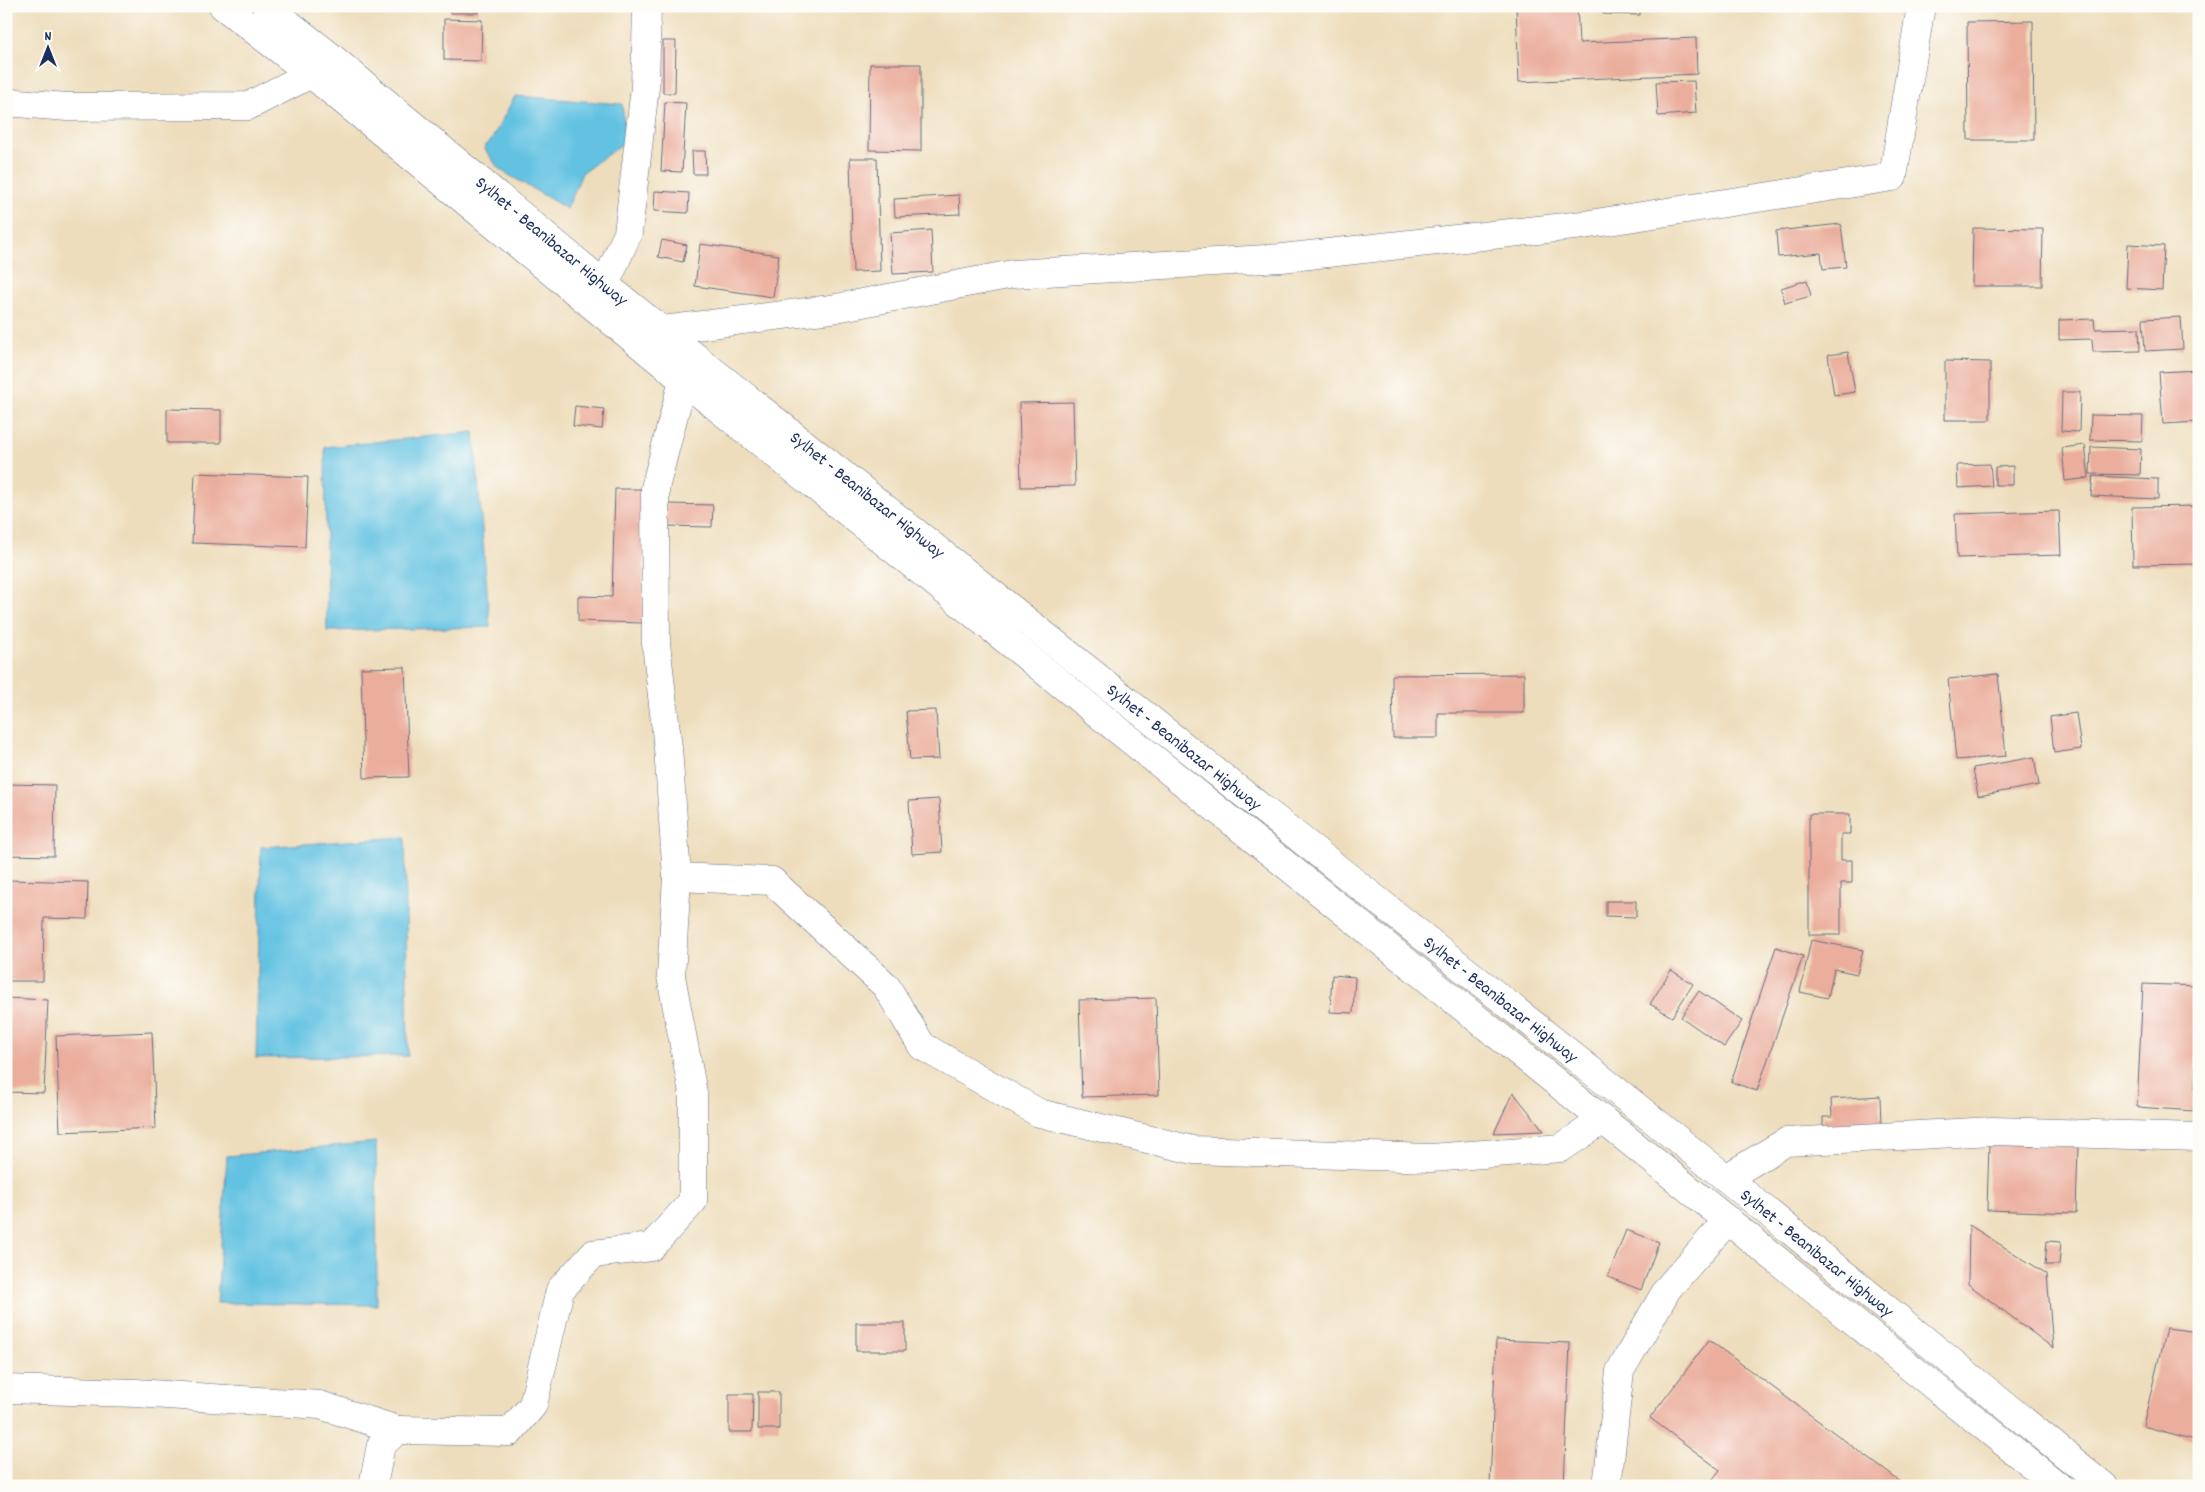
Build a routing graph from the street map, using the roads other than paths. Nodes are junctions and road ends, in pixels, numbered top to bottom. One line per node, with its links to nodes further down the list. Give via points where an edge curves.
1 (223, 6): 5 (street, Sylhet - Beanibazar Highway)
2 (266, 6): 7 (street, Sylhet - Beanibazar Highway)
3 (647, 6): 7 (street, via 644,87 628,233)
4 (1922, 6): 8 (street, via 1893,177 1583,225 1282,258 1013,274 831,310)
5 (311, 74): 6 (street, via 248,106 67,107); 9 (street, Sylhet - Beanibazar Highway)
6 (6, 102)
7 (605, 285): 8 (street, Sylhet - Beanibazar Highway)
8 (663, 330): 13 (street, Sylhet - Beanibazar Highway)
9 (683, 380): 10 (street, via 655,488 656,643 668,748); 11 (street, Sylhet - Beanibazar Highway)
10 (677, 877): 11 (street, via 772,881 886,986 922,1046 1039,1113 1193,1150 1431,1158 1561,1148); 16 (street, via 670,976 693,1093 693,1200 651,1246 593,1254 560,1290 533,1404 510,1432)
11 (1603, 1120): 14 (street, Sylhet - Beanibazar Highway)
12 (2199, 1136): 13 (street, via 1993,1131 1786,1142)
13 (1726, 1178): 20 (street, Sylhet - Beanibazar Highway)
14 (1728, 1220): 18 (street, via 1668,1288 1620,1371); 19 (street, Sylhet - Beanibazar Highway)
15 (6, 1389): 16 (street, via 136,1393 320,1405)
16 (398, 1430): 17 (street, via 381,1445)
17 (373, 1486)
18 (1607, 1486)
19 (2058, 1486)
20 (2104, 1486)

